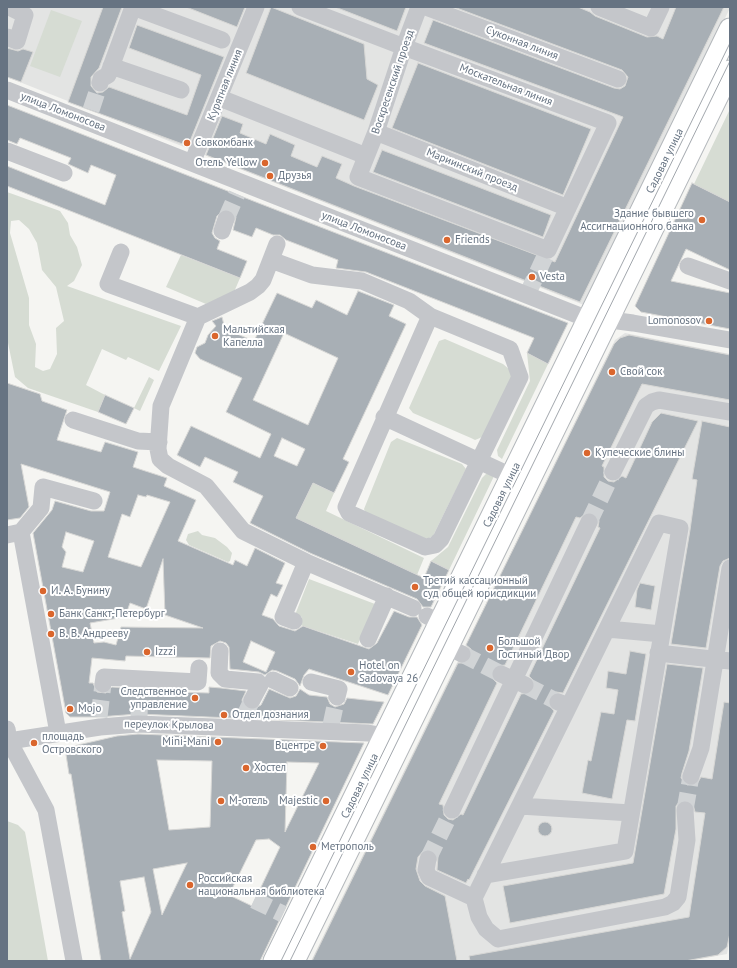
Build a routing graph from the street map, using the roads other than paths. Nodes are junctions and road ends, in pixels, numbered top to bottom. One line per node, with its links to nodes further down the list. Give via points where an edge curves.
1 (10, 7): 10 (street, via 25,15 17,41)
2 (133, 7): 11 (street); 13 (street)
3 (256, 7): 19 (street, Курятная линия)
4 (300, 7): 12 (street, Москательная линия)
5 (419, 7): 12 (street, Воскресенский проезд)
6 (426, 7): 15 (street, Суконная линия)
7 (599, 7): 8 (street, via 651,28)
8 (662, 7)
9 (730, 29): 33 (main road, Садовая улица)
10 (7, 37)
11 (222, 40)
12 (404, 47): 20 (street, Воскресенский проезд); 25 (street, Москательная линия, via 608,123)
13 (111, 66): 16 (street, via 108,75 101,79); 18 (street)
14 (730, 71): 33 (main road, Садовая улица)
15 (618, 79)
16 (100, 83)
17 (7, 90): 23 (street, улица Ломоносова, via 89,116)
18 (181, 90)
19 (220, 98): 22 (street); 23 (street, Курятная линия)
20 (376, 132): 22 (street, Воскресенский проезд); 25 (street, Мариинский проезд)
21 (7, 151): 24 (street)
22 (366, 156): 25 (street, Воскресенский проезд, via 358,177 548,250)
23 (192, 163): 33 (street, улица Ломоносова, via 239,188 580,316)
24 (64, 173)
25 (568, 208)
26 (276, 244): 28 (street)
27 (121, 252): 32 (street, via 108,284)
28 (270, 260): 31 (street, via 312,275 362,281 408,301); 32 (street, via 263,280 258,286)
29 (688, 266): 30 (street)
30 (730, 282)
31 (430, 316): 36 (street); 39 (street, via 510,349 520,377)
32 (198, 317): 38 (street, via 160,406)
33 (599, 318): 34 (street, улица Ломоносова); 41 (main road, Садовая улица)
34 (730, 340)
35 (730, 412): 40 (street, via 659,400 652,402 646,406)
36 (384, 417): 39 (street); 39 (street, via 347,503 347,510 352,515 421,546 434,545 441,539)
37 (73, 420): 38 (street, via 138,441)
38 (159, 442): 45 (street, via 158,454 163,463 206,486 243,531)
39 (480, 460): 41 (street)
40 (613, 472)
41 (520, 480): 50 (main road, Садовая улица)
42 (94, 501): 44 (street, via 43,487 41,508)
43 (589, 522): 68 (street)
44 (14, 534): 63 (street)
45 (306, 562): 47 (street); 48 (street, via 283,617)
46 (730, 568): 55 (street)
47 (387, 596): 50 (street); 52 (street)
48 (294, 621)
49 (607, 629): 51 (street); 51 (street, via 659,523 680,528); 67 (street, via 564,704)
50 (441, 630): 65 (main road, Садовая улица)
51 (662, 634): 54 (street)
52 (368, 639)
53 (220, 651): 57 (street, via 219,673 225,679)
54 (658, 653): 55 (street); 70 (street)
55 (723, 660): 66 (street, via 701,748)
56 (199, 668): 59 (street, via 198,682 140,684 104,677)
57 (264, 680): 60 (street); 62 (street)
58 (312, 682): 61 (street, via 339,689)
59 (103, 684)
60 (290, 688)
61 (337, 698)
62 (246, 714): 63 (street, переулок Крылова, via 131,725 99,722); 65 (street, переулок Крылова, via 368,733)
63 (58, 733): 64 (street, переулок Крылова)
64 (8, 739): 74 (street, via 46,810)
65 (392, 740): 75 (main road, Садовая улица, via 288,917); 76 (main road, Садовая улица)
66 (691, 776)
67 (520, 806): 70 (street); 72 (street)
68 (452, 810)
69 (685, 810): 73 (street, via 687,840 678,897 665,907 498,939 486,929 479,917)
70 (631, 814): 72 (street, via 625,851)
71 (428, 859): 73 (street, via 426,870 429,877)
72 (485, 875): 73 (street)
73 (474, 898)
74 (74, 961)
75 (274, 961)
76 (294, 961)

